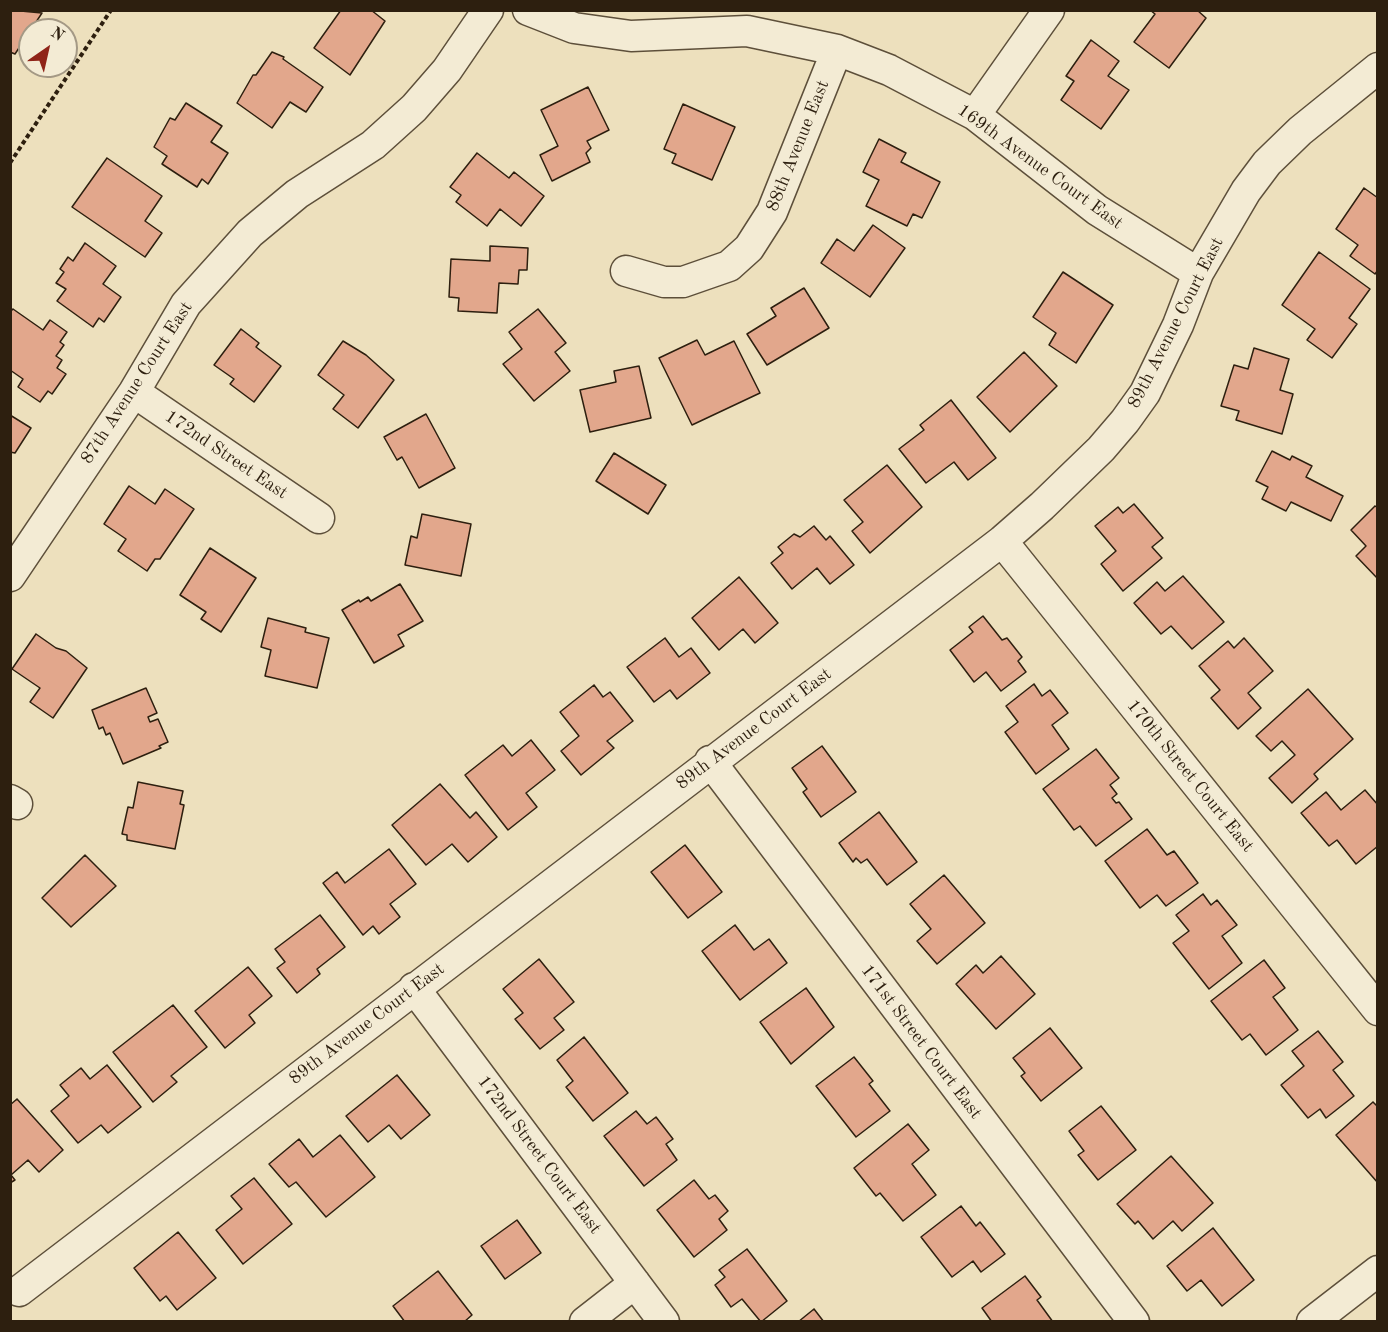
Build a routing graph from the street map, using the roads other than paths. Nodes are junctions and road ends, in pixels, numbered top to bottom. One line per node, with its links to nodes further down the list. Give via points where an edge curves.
1 (488, 10): 9 (street, 87th Avenue Court East, via 458,55 414,108 373,145 297,194 250,233 186,304)
2 (528, 10): 4 (street, 169th Avenue Court East, via 574,28 631,36 747,31)
3 (1049, 10): 6 (street)
4 (837, 50): 6 (street, 169th Avenue Court East, via 889,70); 7 (street, 88th Avenue East, via 772,212 749,248 729,266 683,282 664,282)
5 (1373, 81): 8 (street, 89th Avenue Court East, via 1268,163 1246,191)
6 (975, 115): 8 (street, 169th Avenue Court East, via 1097,210)
7 (626, 271)
8 (1198, 273): 11 (street, 89th Avenue Court East, via 1163,358 1125,421)
9 (134, 392): 10 (street, 172nd Street East); 12 (street, 87th Avenue Court East)
10 (319, 518)
11 (1002, 541): 13 (street, 89th Avenue Court East); 15 (street, 170th Street Court East)
12 (10, 576)
13 (710, 761): 14 (street, 89th Avenue Court East); 21 (street, 171st Street Court East)
14 (414, 988): 17 (street, 172nd Street Court East); 18 (street, 89th Avenue Court East)
15 (1377, 1010)
16 (1377, 1271): 22 (street)
17 (635, 1283): 19 (street); 20 (street, 172nd Street Court East)
18 (19, 1291)
19 (585, 1322)
20 (664, 1322)
21 (1134, 1322)
22 (1312, 1322)

